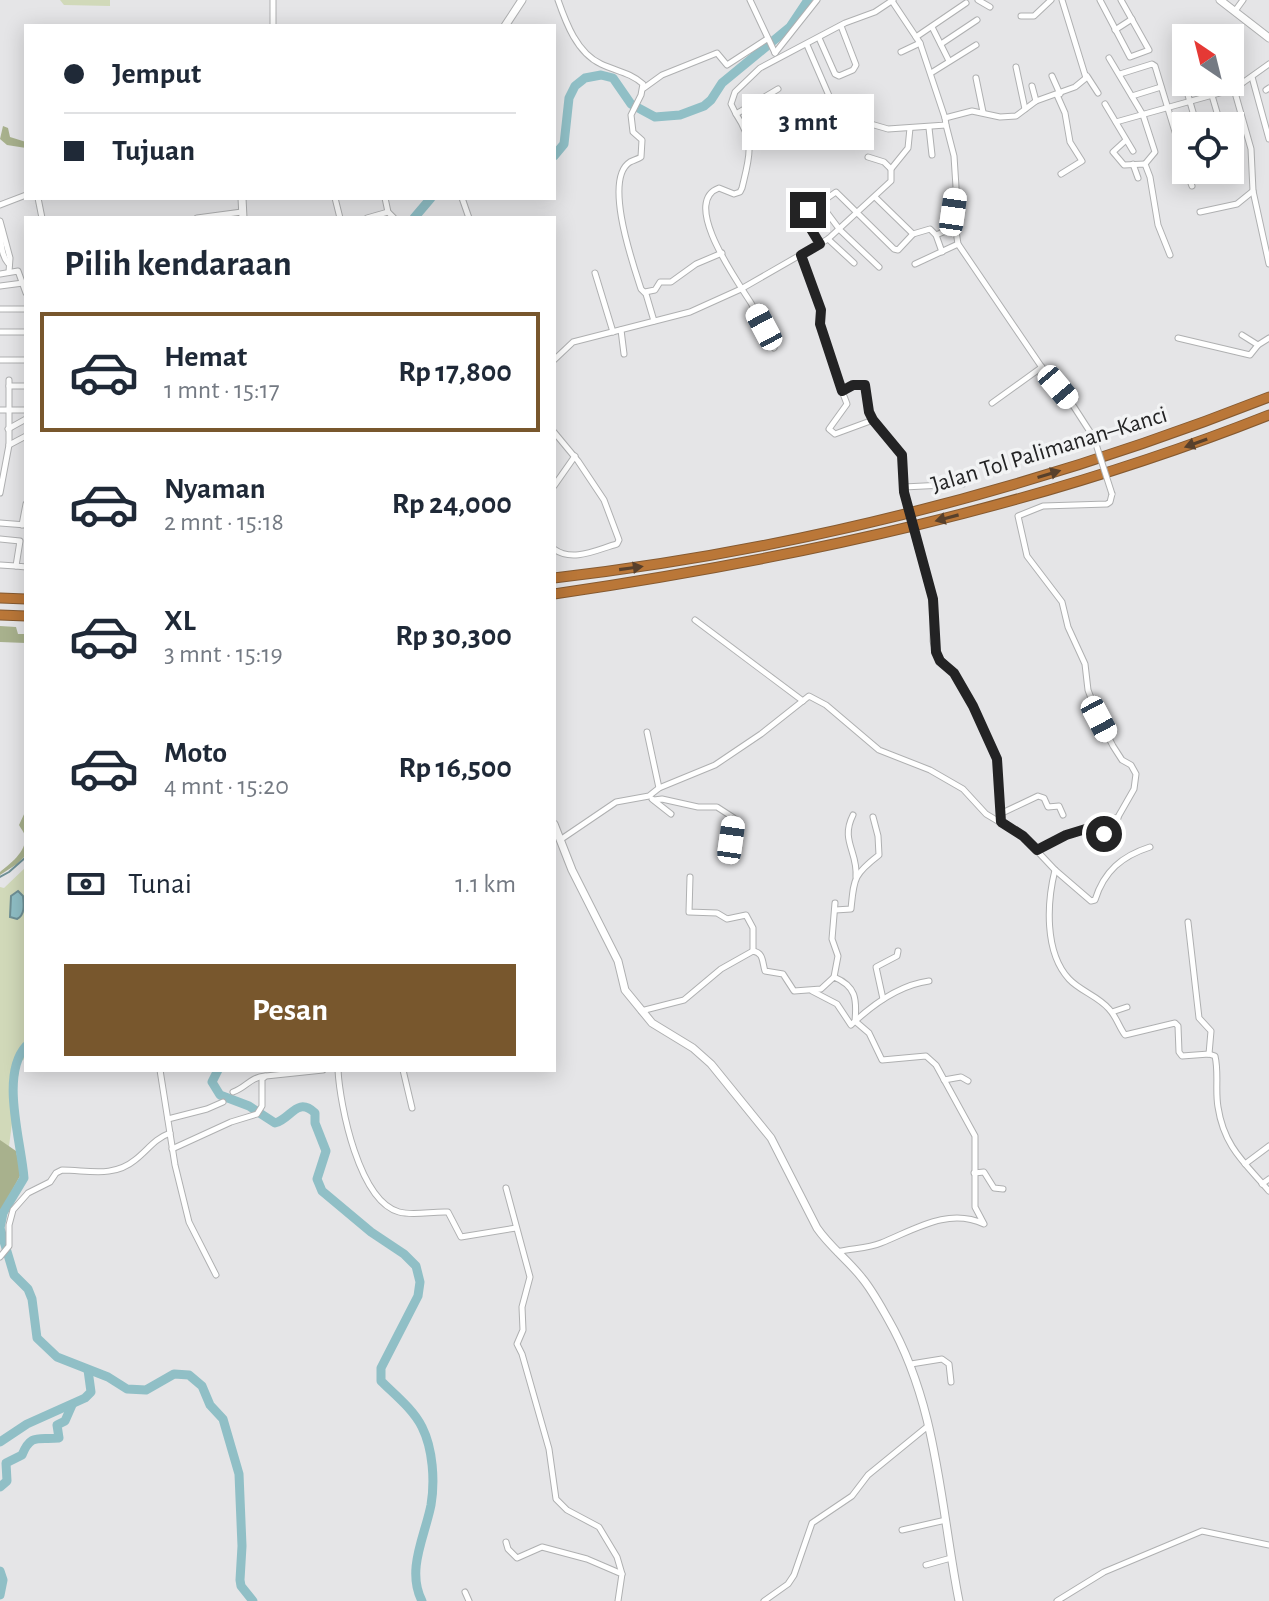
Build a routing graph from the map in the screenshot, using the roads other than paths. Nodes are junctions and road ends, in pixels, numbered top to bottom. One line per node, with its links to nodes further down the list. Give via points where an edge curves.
1 (273, 0): 20 (street)
2 (522, 0): 21 (street)
3 (558, 0): 48 (street, via 581,46 599,63 635,77)
4 (750, 0): 28 (street)
5 (817, 0): 32 (street)
6 (893, 0): 22 (street); 27 (street)
7 (978, 0): 15 (street)
8 (1051, 0): 17 (street, via 1034,16)
9 (1062, 0): 41 (street)
10 (1100, 0): 24 (street)
11 (1121, 0): 18 (street)
12 (1220, 0): 16 (street)
13 (1243, 0): 16 (street)
14 (966, 3): 23 (street)
15 (990, 7)
16 (1235, 11): 26 (street)
17 (1021, 16)
18 (1132, 19): 24 (street); 24 (street, via 1149,50 1130,57)
19 (977, 20): 29 (street)
20 (273, 24)
21 (506, 24)
22 (841, 26): 25 (street); 25 (street, via 856,65 853,70 835,74)
23 (932, 27): 27 (street); 29 (street)
24 (1115, 30)
25 (819, 38): 30 (street)
26 (1269, 38)
27 (918, 40): 33 (street); 39 (street)
28 (768, 41): 32 (street); 48 (street, via 727,65 717,53)
29 (941, 44): 36 (street)
30 (807, 45): 35 (street); 69 (street, via 842,128 869,122 888,129)
31 (976, 45): 36 (street)
32 (774, 52): 35 (street)
33 (901, 52)
34 (1109, 58): 40 (street)
35 (778, 60): 64 (street, via 760,68 735,92 731,104)
36 (949, 61): 39 (street)
37 (1269, 64): 43 (street)
38 (1016, 67): 60 (street)
39 (931, 73): 66 (street)
40 (1120, 74): 47 (street, via 1154,65); 52 (street)
41 (1086, 75): 50 (street); 51 (street, via 1081,84)
42 (1052, 76): 51 (street)
43 (1252, 77): 45 (street); 73 (street)
44 (976, 78): 61 (street)
45 (1244, 83)
46 (1032, 86): 56 (street)
47 (1161, 87): 52 (street); 59 (street)
48 (644, 88): 118 (street, via 632,110 633,132 642,140 641,159 626,166 620,182 622,223)
49 (778, 89): 64 (street)
50 (1098, 93)
51 (1059, 94): 56 (street); 81 (street, via 1070,142 1082,161)
52 (1132, 96): 65 (street)
53 (1189, 96): 57 (street)
54 (1239, 96): 83 (street, via 1251,149)
55 (1213, 97): 57 (street); 63 (street)
56 (1036, 101): 60 (street)
57 (1191, 103): 59 (street); 62 (street)
58 (1105, 104): 67 (street)
59 (1167, 109): 65 (street); 68 (street)
60 (1026, 110): 61 (street, via 1009,117)
61 (983, 112): 66 (street, via 964,112)
62 (1193, 112)
63 (1217, 112)
64 (736, 114): 72 (street)
65 (1143, 115): 67 (street); 79 (street, via 1155,152)
66 (946, 122): 70 (street); 95 (street, via 955,171)
67 (1116, 122): 74 (street)
68 (1172, 125)
69 (910, 128): 70 (street); 80 (street, via 908,148)
70 (929, 128): 76 (street)
71 (770, 129): 72 (street)
72 (750, 138): 104 (street, via 740,192 719,188 704,203)
73 (1269, 139)
74 (1125, 141): 75 (street); 78 (street, via 1113,152 1121,164)
75 (1133, 151)
76 (932, 155)
77 (868, 157): 80 (street)
78 (1133, 164): 79 (street); 82 (street)
79 (1145, 164): 106 (street)
80 (891, 169): 85 (street, via 891,181)
81 (1061, 174)
82 (1138, 178)
83 (1253, 191): 90 (street, via 1237,204); 109 (street)
84 (24, 196): 88 (street)
85 (875, 197): 91 (street); 97 (street)
86 (385, 200): 89 (street)
87 (819, 202): 91 (street, via 838,192); 96 (street); 101 (street, via 805,217)
88 (0, 205)
89 (388, 212): 92 (street); 93 (street)
90 (1200, 212)
91 (858, 214): 96 (street); 97 (street, via 896,250)
92 (374, 216)
93 (392, 216)
94 (0, 221): 99 (street)
95 (954, 227): 98 (street); 102 (street)
96 (840, 230): 100 (street); 110 (street)
97 (913, 234): 98 (street, via 930,229)
98 (936, 235): 103 (street)
99 (3, 238): 111 (street)
100 (828, 239): 101 (street); 107 (street)
101 (820, 244): 105 (street)
102 (958, 244): 103 (street); 135 (street)
103 (942, 252): 108 (street)
104 (722, 253): 117 (street); 118 (street)
105 (801, 255): 117 (street); 139 (street)
106 (1170, 255)
107 (854, 263)
108 (915, 264)
109 (1269, 264)
110 (879, 267)
111 (9, 272): 113 (street); 114 (street, via 18,271)
112 (595, 273): 125 (street)
113 (0, 274)
114 (23, 283): 115 (street); 116 (street)
115 (0, 286)
116 (24, 286)
117 (741, 289): 121 (street); 130 (street)
118 (645, 292): 121 (street)
119 (0, 309): 120 (street)
120 (24, 309)
121 (654, 321): 122 (street)
122 (621, 330): 125 (street); 131 (street)
123 (0, 332): 124 (street)
124 (24, 332)
125 (613, 332): 132 (street, via 573,342)
126 (1242, 335): 129 (street)
127 (1178, 338): 129 (street, via 1249,355)
128 (1269, 338): 129 (street)
129 (1258, 345)
130 (774, 348)
131 (624, 354)
132 (556, 358)
133 (0, 360): 134 (street)
134 (24, 360)
135 (1042, 367): 136 (street); 182 (street, bridge, via 1094,438 1112,494 1107,504 1044,506 1018,518 1027,556 1062,602 1099,719 1136,774)
136 (1025, 380): 138 (street); 141 (street)
137 (24, 386): 143 (street, via 9,383)
138 (1030, 388)
139 (842, 391): 148 (street, via 864,384); 148 (street, via 847,404 830,426 832,433)
140 (1269, 397): 167 (highway, Jalan Tol Palimanan–Kanci, one-way to 140, via 690,559 881,520 1126,450)
141 (992, 403)
142 (0, 410): 143 (street)
143 (8, 410): 144 (street); 150 (street)
144 (16, 410): 145 (street); 149 (street)
145 (24, 410)
146 (1269, 415): 168 (highway, Jalan Tol Palimanan–Kanci, one-way to 168, via 1134,465 884,535 685,575)
147 (24, 420): 149 (street)
148 (873, 420): 157 (street, via 902,455)
149 (18, 423): 150 (street)
150 (8, 429): 153 (street)
151 (556, 434): 154 (street)
152 (24, 437): 153 (street)
153 (9, 445): 158 (street)
154 (575, 456): 155 (street); 163 (street, via 604,500 619,542 598,552 564,555)
155 (556, 483)
156 (963, 484): 157 (street)
157 (904, 490): 183 (street, bridge, via 933,599 936,652 954,673 997,759)
158 (0, 493)
159 (0, 523): 160 (street)
160 (24, 525)
161 (0, 539): 162 (street)
162 (23, 542): 165 (street)
163 (556, 550)
164 (0, 565): 165 (street)
165 (16, 566): 166 (street)
166 (24, 567)
167 (556, 578)
168 (556, 594)
169 (0, 598): 170 (highway)
170 (24, 599)
171 (0, 615): 172 (highway)
172 (24, 616)
173 (695, 620): 174 (street)
174 (803, 701): 176 (street, via 715,765); 183 (street, via 813,697 879,750 950,780 986,814)
175 (647, 732): 176 (street)
176 (659, 788): 177 (street)
177 (651, 798): 178 (street); 187 (street, via 616,802); 188 (street, via 727,811 734,818)
178 (671, 814)
179 (853, 815): 193 (street, via 847,842 857,860)
180 (1063, 815): 183 (street, via 1058,805 1048,807 1040,796)
181 (873, 817): 193 (street, via 879,852)
182 (1118, 817): 184 (street); 185 (street)
183 (1000, 818): 190 (street)
184 (1102, 824): 186 (street); 190 (street)
185 (1114, 830)
186 (1104, 834)
187 (557, 837): 202 (street, via 618,961 624,987)
188 (731, 840)
189 (1150, 847): 191 (street, via 1117,863 1093,901)
190 (1037, 850): 191 (street)
191 (1055, 870): 203 (street, via 1050,917 1057,958 1071,980)
192 (690, 877): 195 (street, via 689,912 717,913 727,919 746,915 753,928)
193 (855, 878): 197 (street, via 851,909 835,906)
194 (1188, 922): 205 (street, via 1199,1018 1211,1031)
195 (753, 951): 199 (street, via 761,955 765,971 783,974 792,990); 202 (street, via 684,1000)
196 (898, 951): 200 (street, via 876,967)
197 (834, 977): 199 (street); 204 (street, via 853,989)
198 (929, 981): 200 (street)
199 (812, 991): 204 (street, via 837,1004 849,1025)
200 (883, 999): 204 (street)
201 (1127, 1007): 203 (street)
202 (640, 1011): 230 (street, via 702,1056 736,1095 774,1142 813,1222)
203 (1112, 1012): 205 (street, via 1125,1035 1175,1023 1182,1056)
204 (855, 1021): 211 (street, via 869,1033 882,1060 926,1056)
205 (1209, 1054): 220 (street, via 1216,1059 1223,1133)
206 (160, 1072): 216 (street)
207 (283, 1072): 210 (street)
208 (338, 1072): 229 (street, via 354,1152 385,1205 400,1212 448,1212 461,1237)
209 (403, 1072): 215 (street)
210 (266, 1076): 213 (street, via 251,1078); 219 (street, via 258,1111)
211 (944, 1080): 212 (street); 221 (street, via 975,1136)
212 (968, 1081)
213 (233, 1092)
214 (223, 1102): 216 (street)
215 (412, 1108)
216 (168, 1119): 217 (street)
217 (170, 1133): 219 (street); 231 (street, via 124,1167 96,1173 62,1170 31,1191 11,1214 9,1248)
218 (1269, 1146): 220 (street)
219 (172, 1149): 232 (street, via 191,1229)
220 (1245, 1164): 223 (street)
221 (974, 1173): 225 (street, via 984,1172 994,1188); 227 (street)
222 (1269, 1179): 223 (street)
223 (1262, 1184): 226 (street)
224 (506, 1188): 229 (street)
225 (1003, 1189)
226 (1269, 1191)
227 (975, 1207): 228 (street); 228 (street, via 984,1224)
228 (969, 1218): 230 (street, via 937,1220 879,1244)
229 (516, 1228): 242 (street, via 530,1277 517,1341 549,1449 556,1499 599,1527)
230 (837, 1252): 233 (street, via 862,1278)
231 (2, 1256)
232 (216, 1275)
233 (911, 1364): 234 (street, via 942,1359 949,1364); 235 (street)
234 (951, 1382)
235 (929, 1426): 236 (street); 246 (street, via 868,1475 852,1496 812,1523 794,1575)
236 (946, 1520): 237 (street); 240 (street)
237 (902, 1530)
238 (506, 1542): 242 (street, via 517,1558 542,1547)
239 (1269, 1545): 248 (street, via 1202,1531 1104,1572)
240 (952, 1558): 241 (street); 247 (street)
241 (926, 1565)
242 (622, 1574): 245 (street)
243 (465, 1592): 244 (street)
244 (469, 1601)
245 (618, 1601)
246 (764, 1601)
247 (959, 1601)
248 (1057, 1601)

